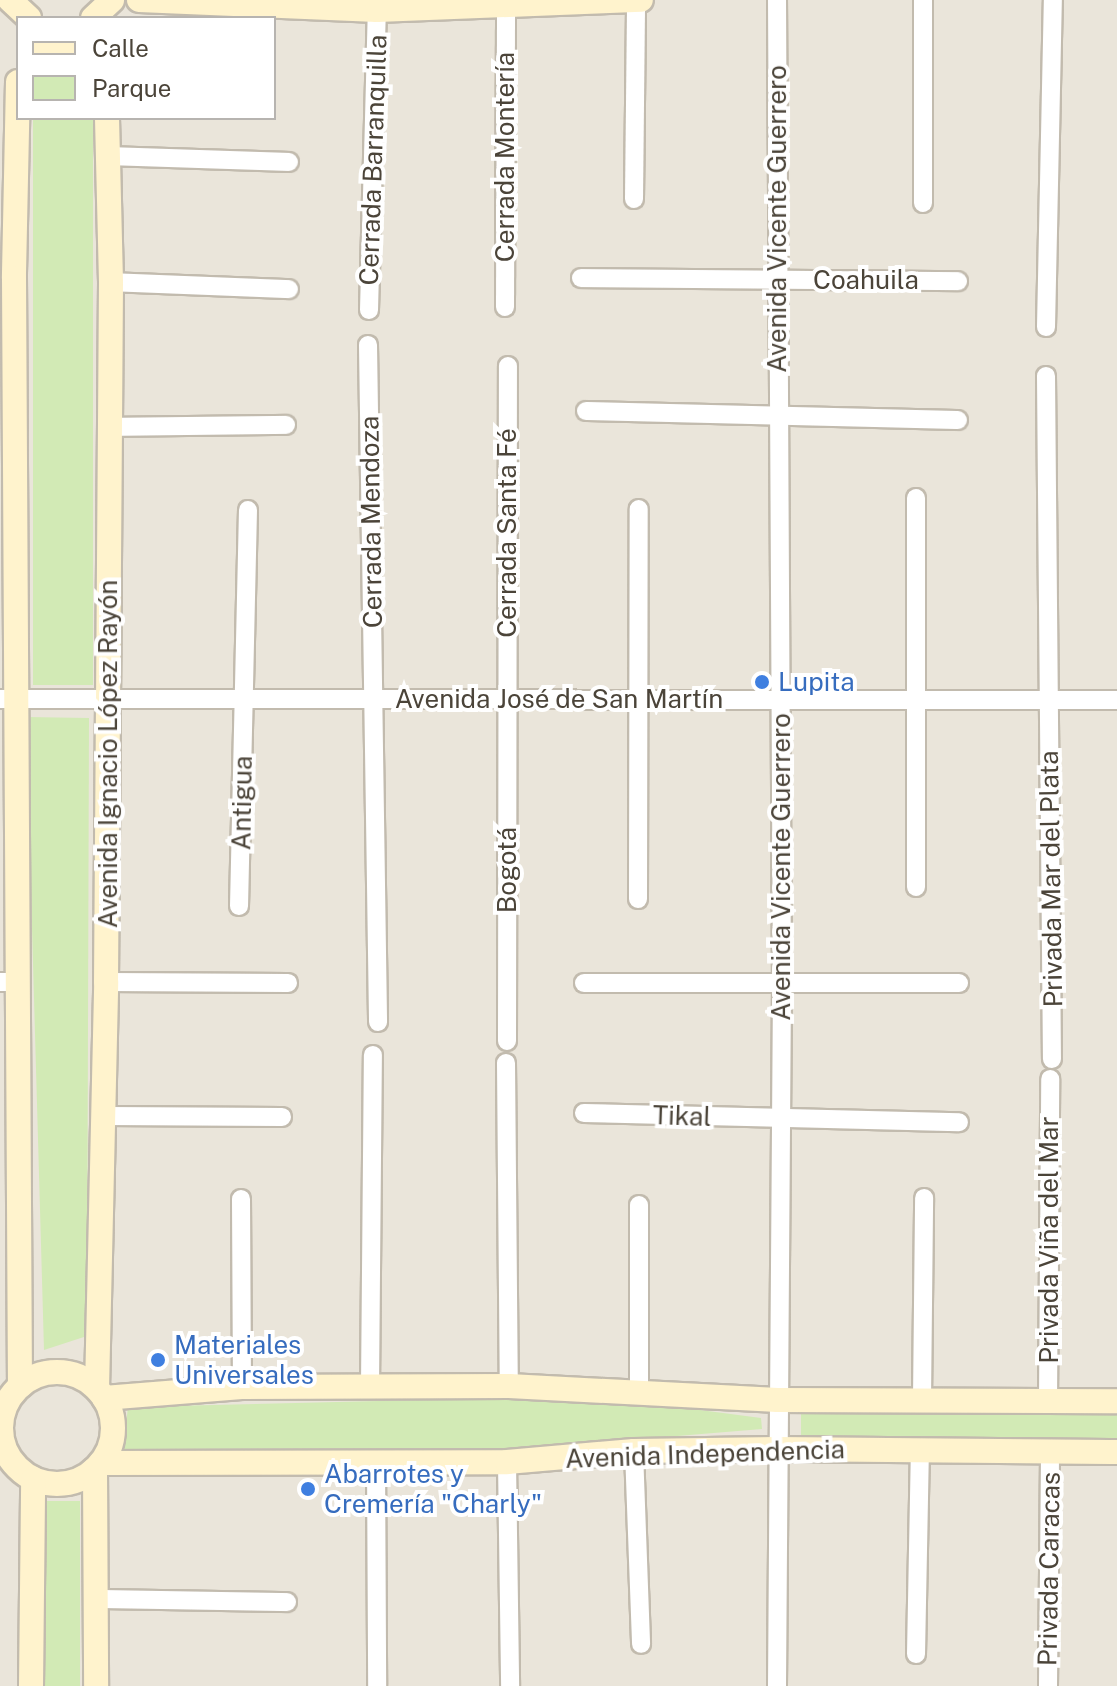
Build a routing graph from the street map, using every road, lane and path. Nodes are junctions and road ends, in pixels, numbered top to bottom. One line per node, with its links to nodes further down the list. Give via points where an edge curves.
1 (139, 0): 7 (street)
2 (638, 0): 6 (street); 12 (street)
3 (777, 0): 16 (street, Avenida Vicente Guerrero)
4 (923, 0): 13 (street)
5 (1053, 0): 22 (street)
6 (506, 7): 7 (street); 20 (street, Cerrada Montería)
7 (377, 10): 21 (street, Cerrada Barranquilla)
8 (16, 118): 14 (street)
9 (107, 120): 10 (street, Avenida Ignacio López Rayón)
10 (109, 156): 11 (street); 18 (street, Avenida Ignacio López Rayón)
11 (289, 162)
12 (634, 199)
13 (923, 203)
14 (7, 278): 27 (street)
15 (581, 278): 16 (street, Coahuila)
16 (775, 280): 17 (street, Coahuila); 28 (street, Avenida Vicente Guerrero)
17 (958, 281)
18 (111, 282): 19 (street); 31 (street, Avenida Ignacio López Rayón)
19 (289, 289)
20 (505, 307)
21 (369, 310)
22 (1046, 327)
23 (368, 345): 39 (street, Cerrada Mendoza)
24 (508, 366): 40 (street, Cerrada Santa Fé)
25 (1046, 376): 44 (street, Privada Mar del Plata)
26 (586, 411): 28 (street)
27 (7, 417): 35 (street)
28 (778, 417): 29 (street); 42 (street, Avenida Vicente Guerrero)
29 (958, 420)
30 (286, 425): 31 (street)
31 (110, 427): 37 (street, Avenida Ignacio López Rayón)
32 (916, 498): 43 (street)
33 (639, 509): 41 (street)
34 (248, 510): 38 (street, Antigua)
35 (8, 559): 36 (street)
36 (8, 699): 37 (street, Avenida José de San Martín); 49 (street)
37 (108, 699): 38 (street, Avenida José de San Martín); 50 (street, Avenida Ignacio López Rayón)
38 (244, 699): 39 (street, Avenida José de San Martín); 48 (street, Antigua)
39 (374, 699): 40 (street, Avenida José de San Martín); 55 (street, Cerrada Mendoza)
40 (507, 699): 41 (street, Avenida José de San Martín); 56 (street, Bogotá)
41 (638, 699): 42 (street, Avenida José de San Martín); 47 (street)
42 (781, 699): 43 (street, Avenida José de San Martín); 54 (street, Avenida Vicente Guerrero)
43 (916, 699): 44 (street, Avenida José de San Martín); 46 (street)
44 (1049, 700): 45 (street, Avenida José de San Martín); 58 (street, Privada Mar del Plata)
45 (1117, 700)
46 (916, 887)
47 (638, 899)
48 (239, 906)
49 (8, 982): 61 (street)
50 (106, 982): 51 (street); 63 (street, Avenida Ignacio López Rayón)
51 (288, 983)
52 (584, 983): 54 (street)
53 (959, 983): 54 (street)
54 (782, 985): 65 (street, Avenida Vicente Guerrero)
55 (378, 1022)
56 (507, 1041)
57 (373, 1055): 72 (street)
58 (1052, 1059)
59 (506, 1063): 70 (street)
60 (1050, 1079): 78 (street, Privada Viña del Mar)
61 (8, 1109): 73 (street)
62 (584, 1113): 65 (street, Tikal)
63 (105, 1116): 64 (street); 75 (street, Avenida Ignacio López Rayón)
64 (282, 1117)
65 (779, 1119): 66 (street, Tikal); 76 (street, Avenida Vicente Guerrero)
66 (959, 1122)
67 (924, 1198): 77 (street)
68 (241, 1199): 71 (street)
69 (639, 1205): 74 (street)
70 (509, 1386): 72 (street, Avenida Independencia); 74 (street, Avenida Independencia)
71 (242, 1387): 72 (street, Avenida Independencia); 75 (street, Avenida Independencia)
72 (370, 1387)
73 (12, 1390): 75 (street, via 35,1377 60,1373); 87 (street, via 1,1427)
74 (639, 1392): 76 (street, Avenida Independencia)
75 (101, 1394): 88 (street, via 113,1431)
76 (778, 1400): 77 (street, Avenida Independencia); 80 (street, Avenida Vicente Guerrero)
77 (922, 1400): 78 (street, Avenida Independencia)
78 (1048, 1401): 79 (street, Avenida Independencia)
79 (1117, 1401)
80 (777, 1449): 81 (street, Avenida Independencia); 82 (street, Avenida Independencia); 98 (street, Avenida Vicente Guerrero)
81 (920, 1450): 83 (street, Avenida Independencia); 93 (street)
82 (634, 1451): 86 (street, Avenida Independencia); 92 (street)
83 (1050, 1451): 84 (street, Avenida Independencia); 99 (street, Privada Caracas)
84 (1117, 1452)
85 (376, 1460): 86 (street, Avenida Independencia); 88 (street, Avenida Independencia); 96 (street)
86 (507, 1462): 97 (street)
87 (6, 1463): 89 (street)
88 (98, 1466): 89 (street, via 65,1483); 90 (street)
89 (33, 1479): 94 (street)
90 (95, 1599): 91 (street); 95 (street)
91 (287, 1602)
92 (641, 1644)
93 (916, 1654)
94 (31, 1686)
95 (96, 1686)
96 (377, 1686)
97 (510, 1686)
98 (777, 1686)
99 (1048, 1686)

